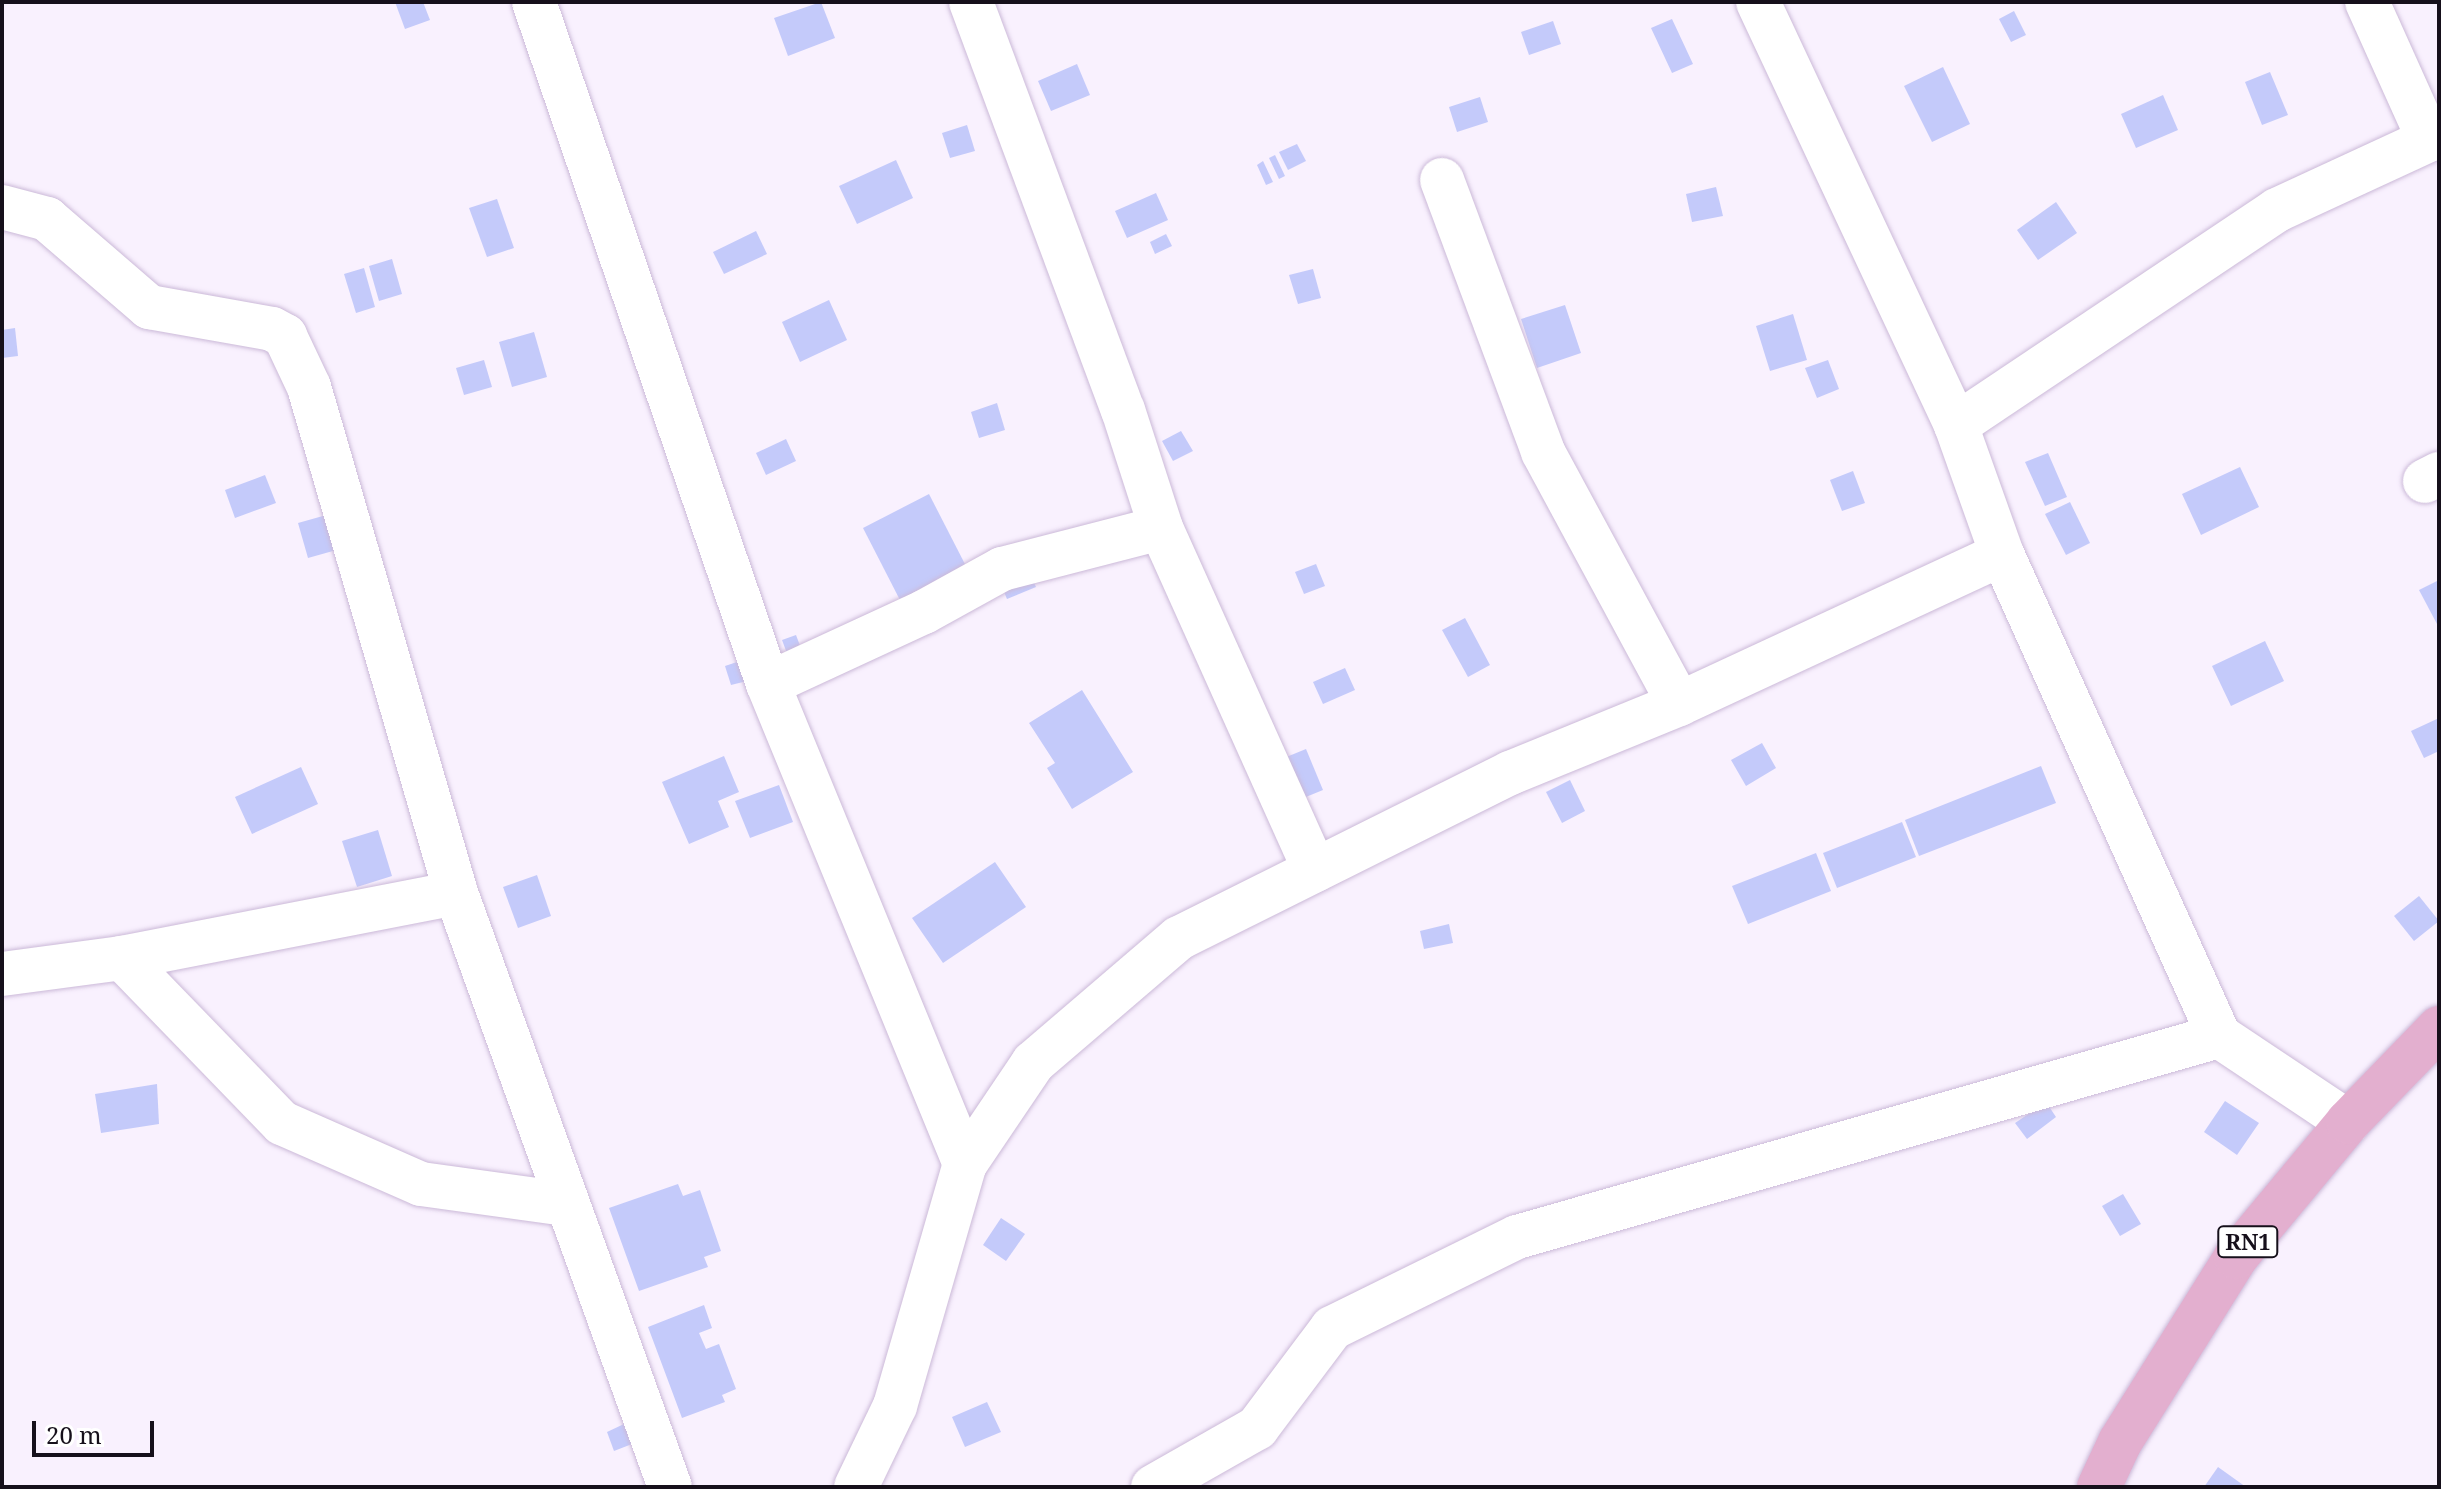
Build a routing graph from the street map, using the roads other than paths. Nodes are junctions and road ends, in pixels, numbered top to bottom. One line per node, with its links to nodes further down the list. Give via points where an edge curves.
1 (534, 2): 11 (street)
2 (971, 2): 9 (street, via 1123,410)
3 (1758, 2): 8 (street)
4 (2367, 2): 5 (street)
5 (2434, 138): 8 (street, via 2277,210)
6 (1442, 180): 12 (street, via 1543,452)
7 (2, 207): 14 (street, via 47,219 149,307 272,329 285,336 309,387)
8 (1956, 425): 10 (street)
9 (1161, 528): 11 (street, via 1002,569 924,612); 13 (street)
10 (2002, 554): 12 (street); 18 (street)
11 (768, 684): 20 (street)
12 (1679, 704): 13 (street, via 1510,773)
13 (1315, 870): 20 (street, via 1179,938 1033,1063)
14 (456, 893): 15 (street); 21 (street)
15 (122, 958): 16 (street); 21 (street, via 282,1123 421,1184)
16 (2, 974)
17 (2439, 1028): 19 (highway, RN1)
18 (2219, 1036): 19 (street); 24 (street, via 1517,1237 1332,1328 1257,1428)
19 (2348, 1122): 25 (highway, RN1, via 2236,1257 2120,1442)
20 (965, 1164): 23 (street, via 895,1406)
21 (566, 1204): 22 (street)
22 (670, 1487)
23 (856, 1487)
24 (1153, 1487)
25 (2099, 1487)

